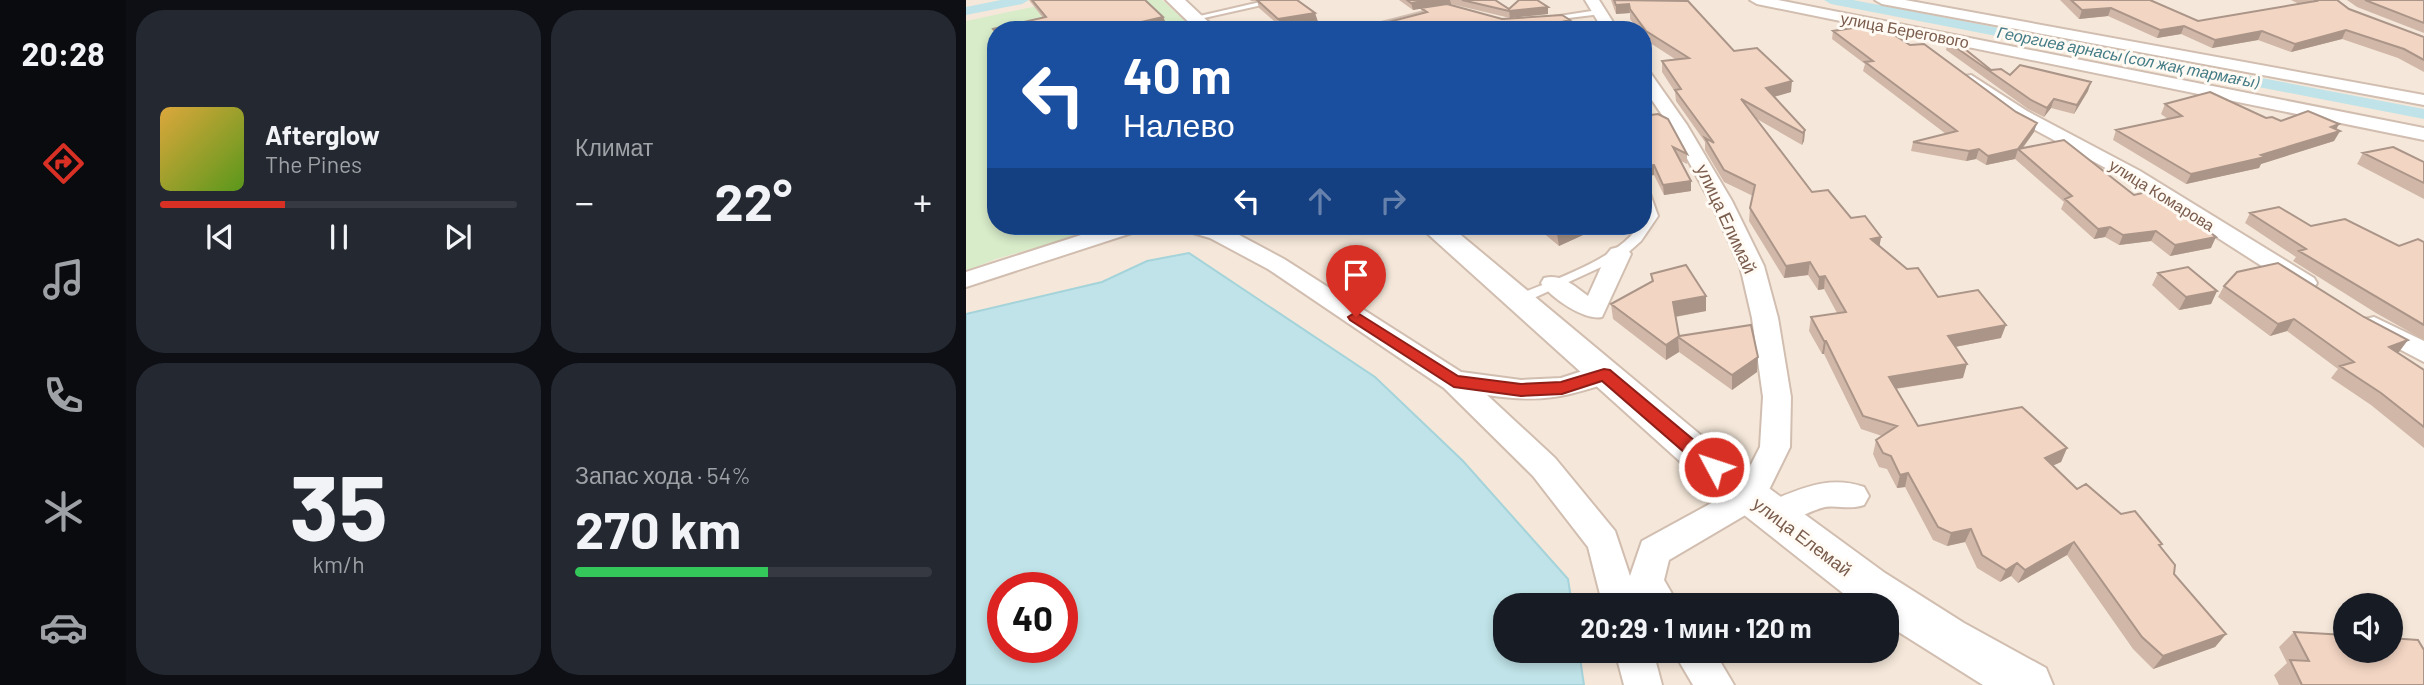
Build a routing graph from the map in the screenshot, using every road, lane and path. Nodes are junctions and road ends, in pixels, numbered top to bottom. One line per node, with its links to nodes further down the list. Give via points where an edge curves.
1 (1175, 0): 9 (street)
2 (1280, 0): 10 (lane)
3 (1757, 0): 13 (street, улица Берегового)
4 (1954, 0): 5 (street)
5 (1890, 1): 17 (street)
6 (1595, 6): 8 (lane); 12 (street)
7 (1452, 8): 11 (lane)
8 (1539, 20)
9 (1199, 21)
10 (1212, 21)
11 (1389, 21)
12 (1605, 21)
13 (1905, 30): 14 (street); 18 (street, улица Берегового)
14 (1936, 54)
15 (1955, 69): 26 (street, улица Комарова, via 2021,115 2133,175)
16 (1652, 88): 35 (street, улица Елимай, via 1691,146 1752,266 1777,397 1775,447)
17 (2424, 100)
18 (2424, 134)
19 (1103, 235): 24 (street)
20 (1221, 235): 31 (street, via 1276,264)
21 (1443, 235): 27 (street, улица Елемай)
22 (1640, 235): 23 (lane)
23 (1619, 254): 25 (lane); 25 (street, via 1593,310)
24 (966, 280)
25 (1553, 283): 27 (lane)
26 (2320, 292)
27 (1518, 300): 30 (street, улица Елемай)
28 (2355, 314): 29 (street)
29 (2424, 353)
30 (1604, 374): 32 (street); 35 (street, улица Елемай)
31 (1454, 381): 32 (street, via 1521,390); 33 (street)
32 (1554, 388): 33 (street)
33 (1495, 420): 36 (street, via 1544,467 1603,541)
34 (1853, 496): 35 (street, via 1825,494)
35 (1761, 506): 37 (street, via 1654,551 1646,582); 42 (street, улица Елемай, via 1893,605)
36 (1617, 593)
37 (1653, 593)
38 (1637, 663): 40 (street)
39 (1700, 663): 41 (street)
40 (1643, 685)
41 (1715, 685)
42 (2029, 685)

